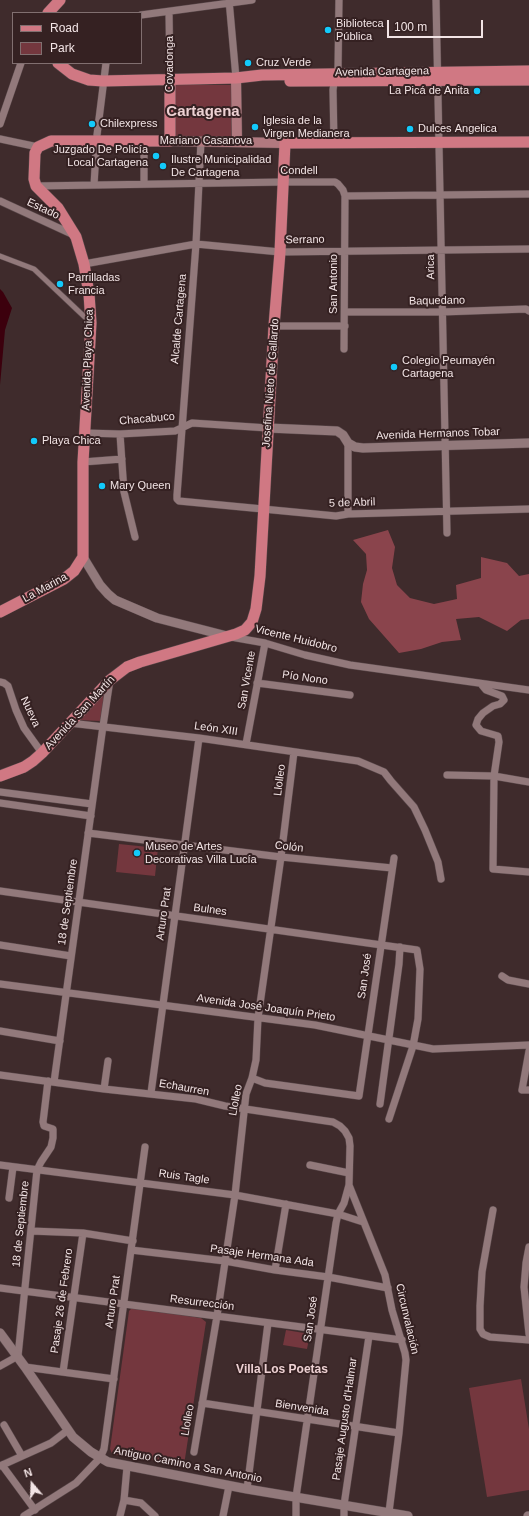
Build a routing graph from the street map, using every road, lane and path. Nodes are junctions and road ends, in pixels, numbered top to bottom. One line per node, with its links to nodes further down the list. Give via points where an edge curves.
1 (60, 0): 6 (main road)
2 (252, 0): 5 (street)
3 (339, 0): 14 (street, via 338,69)
4 (436, 0): 13 (street, Arica)
5 (229, 2): 7 (street); 15 (street)
6 (49, 12)
7 (169, 12): 8 (street); 16 (street, Covadonga)
8 (142, 15)
9 (21, 64): 19 (street)
10 (59, 64): 18 (main road, Avenida Cartagena, via 72,74 89,80)
11 (106, 64): 18 (street)
12 (529, 71): 13 (main road, Avenida Cartagena)
13 (438, 76): 14 (main road, Avenida Cartagena); 17 (main road, Avenida Cartagena); 27 (street, Arica)
14 (335, 77): 15 (main road, Avenida Cartagena, via 261,81); 26 (street)
15 (236, 78): 16 (main road, Avenida Cartagena); 25 (main road)
16 (170, 79): 18 (main road, Avenida Cartagena); 23 (main road, Covadonga)
17 (529, 80)
18 (104, 81): 21 (street)
19 (0, 124)
20 (0, 139): 30 (street)
21 (97, 141): 22 (main road, Mariano Casanova); 30 (main road, Mariano Casanova, via 51,141); 34 (street)
22 (144, 141): 23 (main road, Mariano Casanova); 33 (street)
23 (170, 141): 24 (main road, Mariano Casanova)
24 (201, 141): 25 (main road, Mariano Casanova); 32 (street, Alcalde Cartagena)
25 (237, 141): 29 (main road, Mariano Casanova)
26 (334, 142): 27 (main road, Mariano Casanova); 29 (main road, Mariano Casanova)
27 (439, 142): 28 (main road, Mariano Casanova); 37 (street, Arica)
28 (529, 142)
29 (285, 143): 31 (main road, Josefina Nieto de Gallardo)
30 (38, 147): 35 (main road, via 33,161)
31 (283, 182): 32 (street, Condell); 38 (street, Condell, via 335,182 341,186); 45 (main road, Josefina Nieto de Gallardo)
32 (199, 183): 33 (street, Condell); 41 (street, Alcalde Cartagena)
33 (144, 184): 34 (street, Condell)
34 (94, 185): 35 (street, Condell)
35 (36, 186): 40 (main road, Avenida Playa Chica, via 58,208)
36 (529, 194): 37 (street)
37 (440, 195): 38 (street); 43 (street, Arica)
38 (345, 196): 44 (street, San Antonio)
39 (0, 200): 40 (street, Estado)
40 (76, 236): 47 (main road, Avenida Playa Chica)
41 (196, 244): 45 (street, Serrano); 47 (street, Serrano); 55 (street, Alcalde Cartagena)
42 (529, 249): 43 (street, Serrano)
43 (441, 250): 44 (street, Serrano); 50 (street, Arica)
44 (345, 251): 45 (street, Serrano); 49 (street, San Antonio)
45 (280, 252): 52 (main road, Josefina Nieto de Gallardo)
46 (0, 256): 51 (street, via 34,269)
47 (84, 264): 51 (main road, Avenida Playa Chica)
48 (529, 311): 50 (street, Baquedano, via 526,309)
49 (346, 312): 50 (street, Baquedano); 53 (street, San Antonio)
50 (442, 312): 61 (street, Arica)
51 (91, 323): 57 (main road, Avenida Playa Chica)
52 (274, 326): 53 (street); 56 (main road, Josefina Nieto de Gallardo)
53 (345, 326): 54 (street, San Antonio)
54 (344, 349)
55 (182, 428): 56 (street, Chacabuco, via 192,423); 58 (street, Chacabuco, via 175,431); 64 (street, Alcalde Cartagena)
56 (268, 428): 59 (street, Chacabuco, via 337,431); 66 (main road, Josefina Nieto de Gallardo)
57 (85, 433): 58 (street, Chacabuco); 63 (main road, Avenida Playa Chica)
58 (120, 434): 62 (street)
59 (348, 443): 61 (street, Avenida Hermanos Tobar, via 363,448); 68 (street)
60 (529, 444): 61 (street, Avenida Hermanos Tobar)
61 (445, 446): 67 (street, Arica)
62 (122, 459): 63 (street); 70 (street, via 124,492)
63 (83, 462): 71 (main road, Avenida Playa Chica)
64 (177, 498): 66 (street, 5 de Abril, via 179,501)
65 (529, 509): 67 (street, 5 de Abril)
66 (263, 510): 68 (street, 5 de Abril, via 336,516); 73 (main road, Josefina Nieto de Gallardo, via 260,576)
67 (446, 511): 68 (street, 5 de Abril); 69 (street, Arica)
68 (348, 514)
69 (447, 533)
70 (135, 537)
71 (83, 557): 72 (main road, La Marina, via 74,571 64,579); 74 (street, Vicente Huidobro, via 100,585 115,600 156,618)
72 (0, 612)
73 (252, 622): 74 (main road, Avenida San Martín, via 240,632)
74 (227, 636): 75 (street, Vicente Huidobro); 76 (main road, Avenida San Martín, via 140,662 127,667)
75 (265, 643): 78 (street, San Vicente); 79 (street, Vicente Huidobro, via 350,665)
76 (110, 680): 82 (main road, Avenida San Martín); 83 (street, 18 de Septiembre)
77 (0, 682): 87 (street, Nueva, via 8,686 24,728)
78 (258, 683): 81 (street, Pío Nono); 85 (street, San Vicente)
79 (481, 684): 80 (street, Vicente Huidobro); 90 (street, via 483,688 502,696 504,700 483,713 476,724 481,731 498,736)
80 (529, 690)
81 (350, 695)
82 (70, 723): 83 (street, León XIII); 87 (main road, Avenida San Martín)
83 (102, 726): 84 (street, León XIII); 94 (street, 18 de Septiembre)
84 (199, 738): 85 (street, León XIII); 97 (street, Arturo Prat)
85 (246, 744): 86 (street, León XIII)
86 (294, 752): 98 (street, Llolleo); 102 (street, León XIII, via 358,761 384,772 414,807 435,856)
87 (42, 753): 89 (main road, Avenida San Martín, via 24,767)
88 (448, 775): 90 (street)
89 (0, 776)
90 (494, 776): 91 (street); 101 (street, via 494,869)
91 (529, 782)
92 (0, 792): 94 (street)
93 (0, 803): 95 (street)
94 (92, 804): 95 (street, 18 de Septiembre)
95 (90, 816): 96 (street, 18 de Septiembre)
96 (88, 833): 97 (street, Colón); 104 (street, 18 de Septiembre)
97 (185, 844): 98 (street, Colón); 105 (street, Arturo Prat)
98 (281, 857): 100 (street, Colón); 106 (street, Llolleo)
99 (394, 858): 100 (street, San José)
100 (392, 868): 108 (street, San José)
101 (529, 872)
102 (441, 879)
103 (0, 891): 104 (street, Bulnes)
104 (79, 903): 105 (street, Bulnes); 110 (street, 18 de Septiembre)
105 (175, 916): 106 (street, Bulnes); 115 (street, Arturo Prat)
106 (271, 929): 108 (street, Bulnes); 116 (street, Llolleo)
107 (0, 945): 110 (street)
108 (381, 945): 109 (street, Bulnes); 118 (street, San José)
109 (400, 947): 120 (street); 122 (street, Bulnes, via 417,950 420,969 418,1019)
110 (71, 956): 114 (street, 18 de Septiembre)
111 (502, 976): 113 (street, via 508,980)
112 (0, 984): 114 (street, Avenida José Joaquín Prieto)
113 (529, 984)
114 (66, 992): 115 (street, Avenida José Joaquín Prieto); 119 (street, 18 de Septiembre)
115 (163, 1005): 116 (street, Avenida José Joaquín Prieto); 130 (street, Arturo Prat)
116 (258, 1018): 118 (street, Avenida José Joaquín Prieto); 126 (street, Llolleo, via 256,1060)
117 (0, 1031): 119 (street)
118 (368, 1035): 120 (street, Avenida José Joaquín Prieto); 126 (street, San José, via 359,1096 265,1083)
119 (60, 1041): 127 (street, 18 de Septiembre)
120 (389, 1041): 122 (street, Avenida José Joaquín Prieto); 131 (street)
121 (529, 1045): 122 (street, Avenida José Joaquín Prieto, via 434,1049)
122 (413, 1046): 133 (street)
123 (529, 1051): 129 (street)
124 (108, 1060): 128 (street)
125 (0, 1075): 127 (street, Echaurren)
126 (252, 1078): 132 (street, Llolleo)
127 (51, 1082): 128 (street, Echaurren); 139 (street, 18 de Septiembre, via 42,1122 44,1126 52,1129 53,1138)
128 (104, 1089): 130 (street, Echaurren)
129 (526, 1090)
130 (151, 1093): 132 (street, Echaurren, via 196,1098)
131 (380, 1104)
132 (244, 1109): 134 (street, Echaurren, via 333,1122 345,1131); 143 (street, Llolleo)
133 (389, 1119)
134 (350, 1146): 140 (street, San José)
135 (145, 1147): 141 (street, Arturo Prat)
136 (0, 1165): 138 (street, Ruis Tagle)
137 (310, 1165): 140 (street)
138 (13, 1167): 139 (street, Ruis Tagle); 144 (street)
139 (37, 1170): 141 (street, Ruis Tagle); 149 (street, 18 de Septiembre)
140 (349, 1173): 142 (street, San José)
141 (140, 1182): 143 (street, Ruis Tagle); 151 (street, Arturo Prat)
142 (349, 1185): 147 (street, San José, via 344,1204); 148 (street, Circunvalación)
143 (235, 1196): 145 (street, Ruis Tagle); 154 (street, Llolleo)
144 (9, 1198)
145 (286, 1204): 147 (street, Ruis Tagle); 155 (street)
146 (493, 1210): 169 (street, via 482,1272 480,1329 483,1334 490,1337)
147 (338, 1214): 148 (street, Ruis Tagle); 156 (street, San José)
148 (363, 1222): 158 (street, Circunvalación, via 377,1253)
149 (31, 1231): 150 (street); 159 (street, 18 de Septiembre)
150 (83, 1233): 151 (street); 160 (street, Pasaje 26 de Febrero)
151 (132, 1241): 153 (street, Arturo Prat)
152 (529, 1247): 166 (street, via 524,1287)
153 (131, 1250): 154 (street, Pasaje Hermana Ada); 161 (street, Arturo Prat)
154 (225, 1261): 155 (street, Pasaje Hermana Ada); 162 (street, Llolleo)
155 (275, 1270): 156 (street, Pasaje Hermana Ada)
156 (328, 1277): 158 (street, Pasaje Hermana Ada); 164 (street, San José)
157 (0, 1288): 159 (street, Resurrección)
158 (388, 1288): 168 (street, Circunvalación)
159 (25, 1291): 160 (street, Resurrección); 170 (street, 18 de Septiembre)
160 (74, 1297): 161 (street, Resurrección); 173 (street, Pasaje 26 de Febrero)
161 (124, 1304): 162 (street, Resurrección); 174 (street, Arturo Prat)
162 (217, 1316): 163 (street, Resurrección); 175 (street, Llolleo)
163 (268, 1323): 164 (street, Resurrección); 176 (street)
164 (321, 1329): 167 (street, Resurrección); 177 (street, San José)
165 (0, 1333): 170 (street, Antiguo Camino a San Antonio)
166 (529, 1334)
167 (368, 1336): 168 (street, Resurrección); 179 (street, Pasaje Augusto d'Halmar)
168 (402, 1340): 181 (street, Circunvalación, via 406,1360)
169 (529, 1340)
170 (18, 1356): 171 (street); 172 (street, Antiguo Camino a San Antonio)
171 (0, 1366)
172 (25, 1366): 173 (street); 180 (street, Antiguo Camino a San Antonio)
173 (62, 1372): 174 (street)
174 (114, 1379): 184 (street, Arturo Prat, via 106,1440)
175 (202, 1403): 176 (street, Bienvenida); 182 (street, Llolleo)
176 (257, 1412): 177 (street, Bienvenida); 188 (street)
177 (307, 1420): 179 (street, Bienvenida); 189 (street, San José)
178 (4, 1425): 183 (street)
179 (355, 1427): 181 (street, Bienvenida); 191 (street, Pasaje Augusto d'Halmar)
180 (68, 1430): 183 (street, via 51,1443); 184 (street, Antiguo Camino a San Antonio, via 84,1447)
181 (399, 1433): 193 (street, Circunvalación)
182 (194, 1452)
183 (22, 1456): 185 (street)
184 (100, 1458): 186 (street, Antiguo Camino a San Antonio); 192 (street, via 76,1483)
185 (1, 1466): 192 (street)
186 (127, 1467): 187 (street, Antiguo Camino a San Antonio); 190 (street)
187 (229, 1486): 188 (street, Antiguo Camino a San Antonio); 197 (street)
188 (247, 1489): 189 (street, Antiguo Camino a San Antonio)
189 (296, 1498): 191 (street, Antiguo Camino a San Antonio); 198 (street, San José)
190 (124, 1500): 195 (street); 196 (street, via 142,1502)
191 (344, 1505): 193 (street, Antiguo Camino a San Antonio); 199 (street, Pasaje Augusto d'Halmar)
192 (35, 1510): 194 (street)
193 (389, 1512): 200 (street, Antiguo Camino a San Antonio)
194 (24, 1516)
195 (120, 1516)
196 (156, 1516)
197 (223, 1516)
198 (296, 1516)
199 (344, 1516)
200 (404, 1516)

